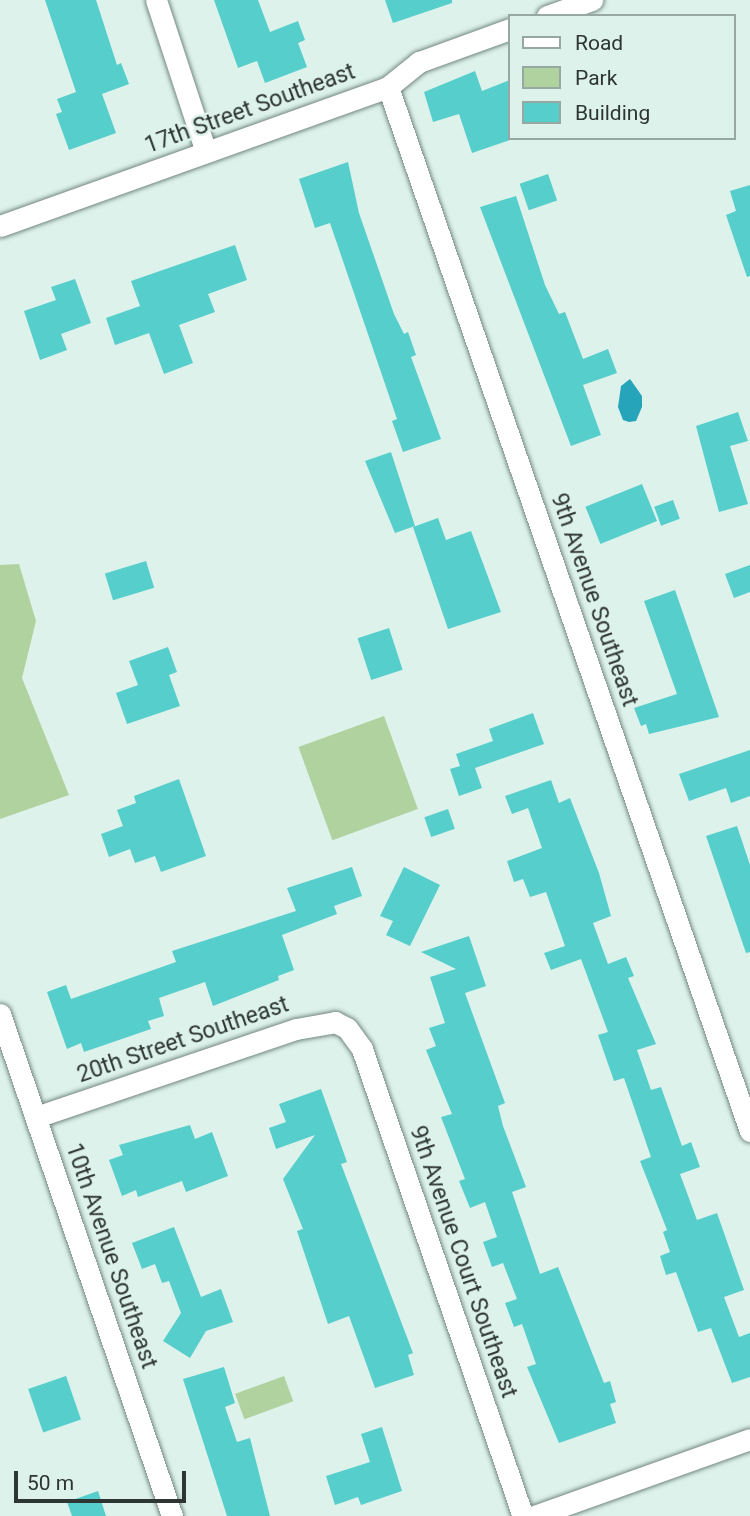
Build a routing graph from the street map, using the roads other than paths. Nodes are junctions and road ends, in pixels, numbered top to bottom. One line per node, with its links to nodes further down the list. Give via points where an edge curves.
1 (156, 0): 6 (street)
2 (592, 0): 3 (street)
3 (553, 14)
4 (508, 30): 5 (street, 17th Street Southeast, via 419,62)
5 (388, 86): 6 (street, 17th Street Southeast); 11 (street, 9th Avenue Southeast)
6 (206, 152): 7 (street, 17th Street Southeast)
7 (0, 226)
8 (0, 1014): 10 (street, 10th Avenue Southeast)
9 (347, 1028): 10 (street, 20th Street Southeast, via 335,1022 309,1025); 14 (street, 9th Avenue Court Southeast, via 362,1049)
10 (36, 1117): 13 (street, 10th Avenue Southeast)
11 (750, 1131)
12 (750, 1439): 15 (street)
13 (172, 1516)
14 (523, 1516)
15 (534, 1516)

